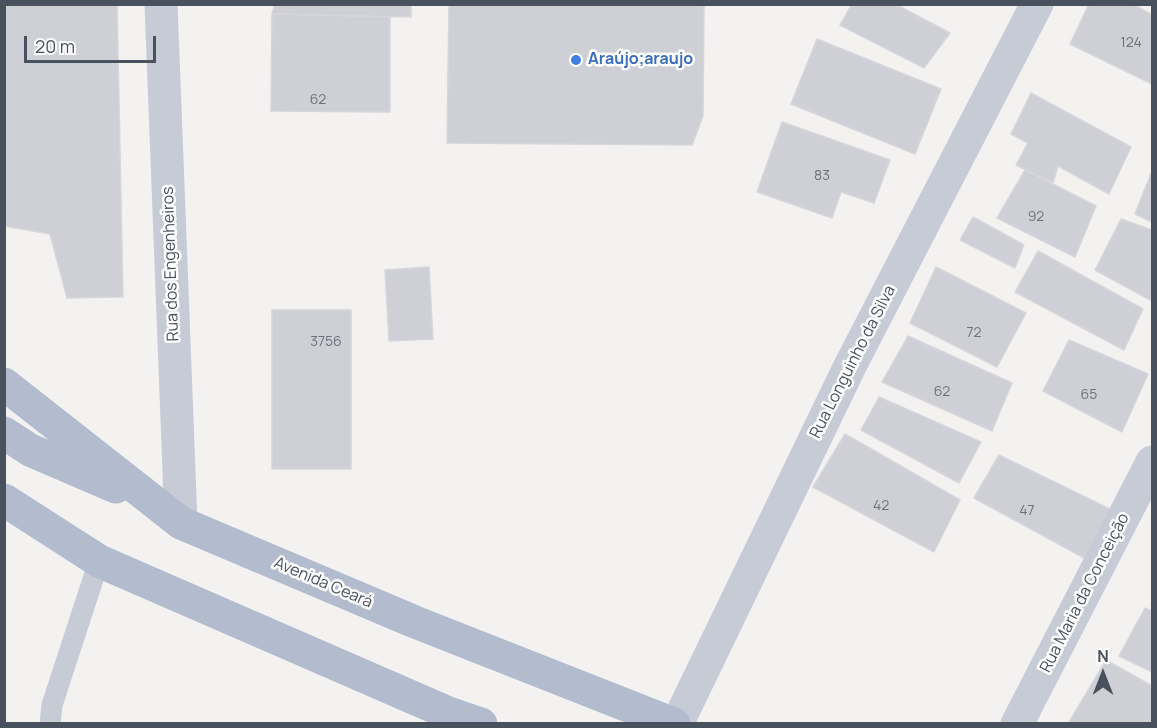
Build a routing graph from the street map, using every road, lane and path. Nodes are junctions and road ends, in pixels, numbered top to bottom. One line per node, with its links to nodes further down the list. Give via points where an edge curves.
1 (161, 4): 7 (street, Rua dos Engenheiros)
2 (1037, 4): 11 (street, Rua Longuinho da Silva, via 850,366)
3 (4, 384): 7 (main road, Avenida Ceará)
4 (17, 441): 7 (main road)
5 (1152, 462): 12 (street, Rua Maria da Conceição)
6 (4, 500): 8 (main road)
7 (170, 514): 11 (main road, Avenida Ceará, via 415,622)
8 (99, 561): 9 (lane, via 52,705); 10 (main road, via 446,712)
9 (50, 723)
10 (481, 723)
11 (676, 723)
12 (1017, 723)

